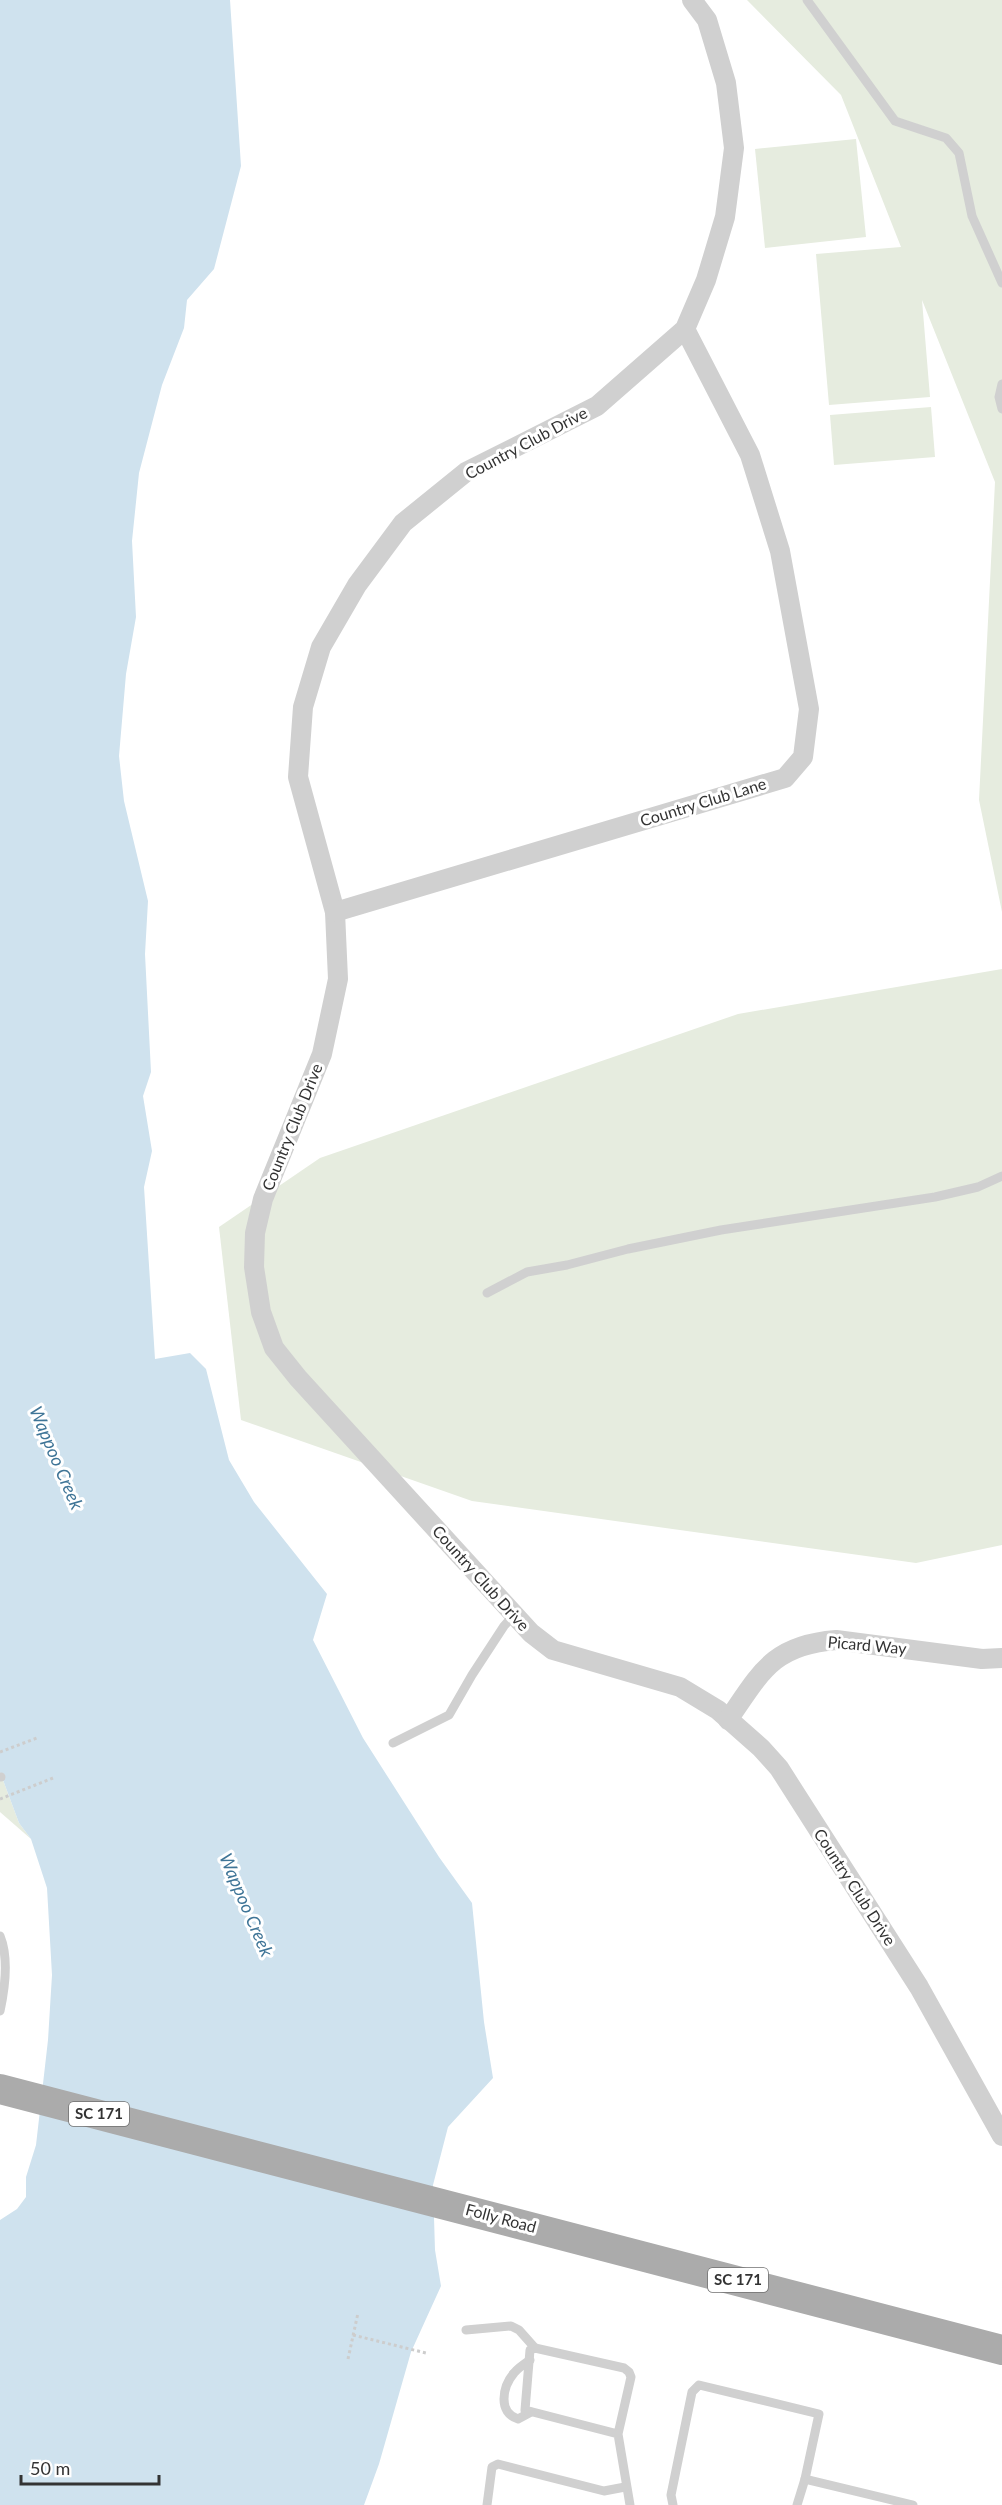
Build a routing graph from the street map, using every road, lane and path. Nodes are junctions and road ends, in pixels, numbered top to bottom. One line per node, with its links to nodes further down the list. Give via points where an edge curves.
1 (692, 0): 4 (street, Country Club Drive, via 707,20 726,83 734,148 725,217 706,280)
2 (807, 0): 3 (lane, via 895,121 946,138 959,153 972,216)
3 (1002, 283)
4 (685, 328): 7 (street, Country Club Drive, via 597,406 466,472 403,523 357,585 321,647 303,707 298,777); 7 (street, Country Club Lane, via 750,455 780,551 809,709 803,757 785,778)
5 (1002, 384): 6 (lane)
6 (1002, 409)
7 (335, 912): 10 (street, Country Club Drive, via 338,979 322,1054 263,1199 255,1233 254,1267 261,1312 274,1348 298,1378)
8 (1002, 1176): 9 (lane, via 978,1187 935,1197 721,1230 526,1272)
9 (487, 1293)
10 (514, 1615): 12 (street, Country Club Drive, via 553,1650 680,1687); 14 (lane, via 449,1715)
11 (1002, 1658): 12 (street, Picard Way, via 982,1659 836,1640 814,1642 765,1667)
12 (728, 1719): 21 (street, Country Club Drive, via 779,1768 919,1987 993,2112)
13 (37, 1738): 15 (path)
14 (393, 1743)
15 (0, 1752)
16 (53, 1778): 17 (path)
17 (0, 1799)
18 (0, 1936): 19 (lane, via 5,1986)
19 (0, 2011)
20 (0, 2089): 26 (main road, Folly Road / SC 171)
21 (1002, 2136)
22 (358, 2313): 24 (path)
23 (466, 2330): 27 (lane, via 511,2326)
24 (353, 2335): 29 (path); 30 (path)
25 (1002, 2337): 26 (main road)
26 (966, 2340): 28 (main road, Folly Road / SC 171)
27 (535, 2348): 31 (lane, via 530,2350); 33 (lane, via 629,2372)
28 (1002, 2350)
29 (426, 2353)
30 (348, 2359)
31 (530, 2360): 32 (lane, via 525,2410); 32 (lane, via 513,2374 504,2398 511,2417 518,2419)
32 (531, 2412): 33 (lane)
33 (618, 2434): 35 (lane)
34 (805, 2479): 38 (lane, via 819,2414 699,2385 693,2392 671,2495); 39 (lane); 40 (lane)
35 (625, 2487): 36 (lane, via 604,2491 498,2464 492,2467); 37 (lane)
36 (487, 2505)
37 (630, 2505)
38 (673, 2505)
39 (797, 2505)
40 (913, 2505)

